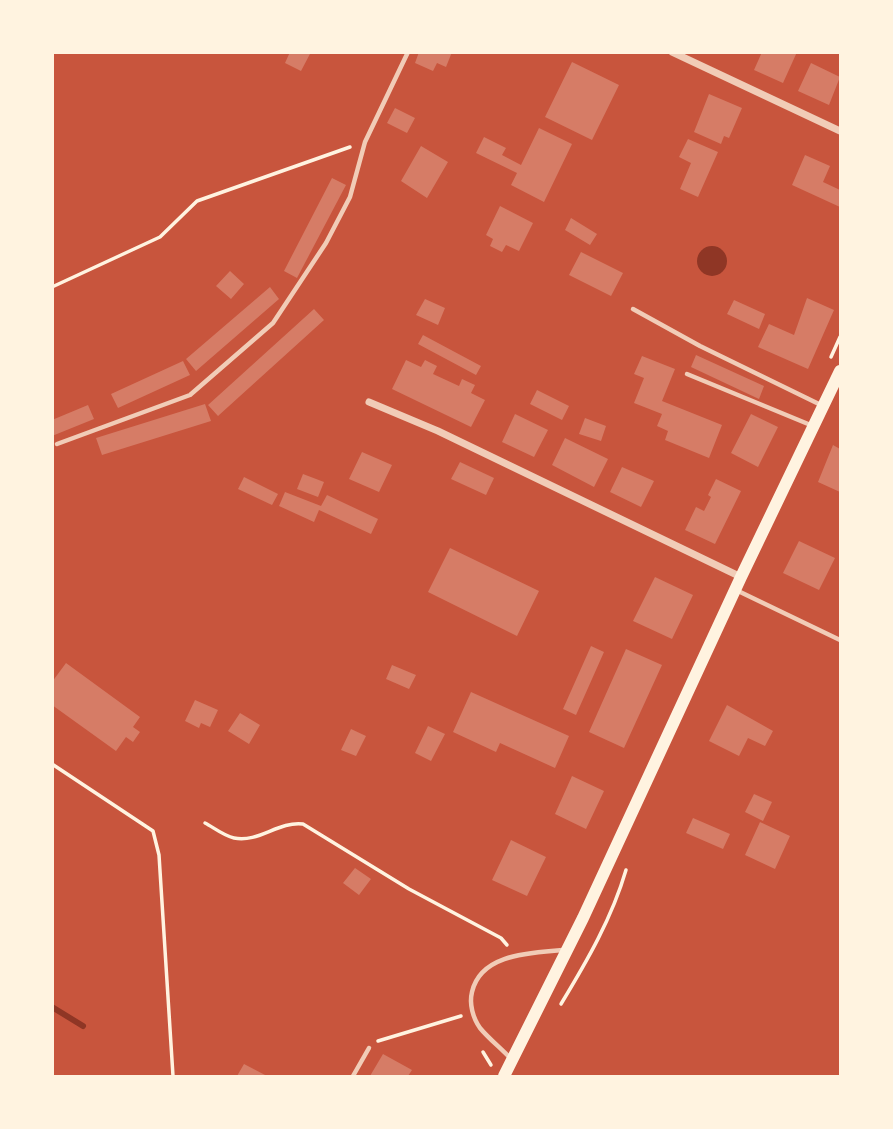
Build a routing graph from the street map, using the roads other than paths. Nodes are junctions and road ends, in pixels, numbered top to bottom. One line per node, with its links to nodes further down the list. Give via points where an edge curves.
1 (408, 52): 10 (lane, via 365,142 350,197 326,243 273,323 190,395)
2 (672, 52): 3 (street)
3 (841, 131)
4 (633, 309): 8 (lane)
5 (841, 371): 8 (main road)
6 (687, 374): 9 (lane)
7 (369, 402): 11 (street)
8 (824, 406): 9 (main road)
9 (813, 427): 11 (main road)
10 (57, 444)
11 (741, 577): 12 (main road)
12 (735, 589): 13 (lane); 14 (main road)
13 (841, 640)
14 (568, 949): 16 (main road); 16 (lane, via 514,955 488,968 475,982 470,1000 473,1014)
15 (369, 1048): 17 (lane)
16 (513, 1060): 18 (main road)
17 (354, 1076)
18 (504, 1076)

